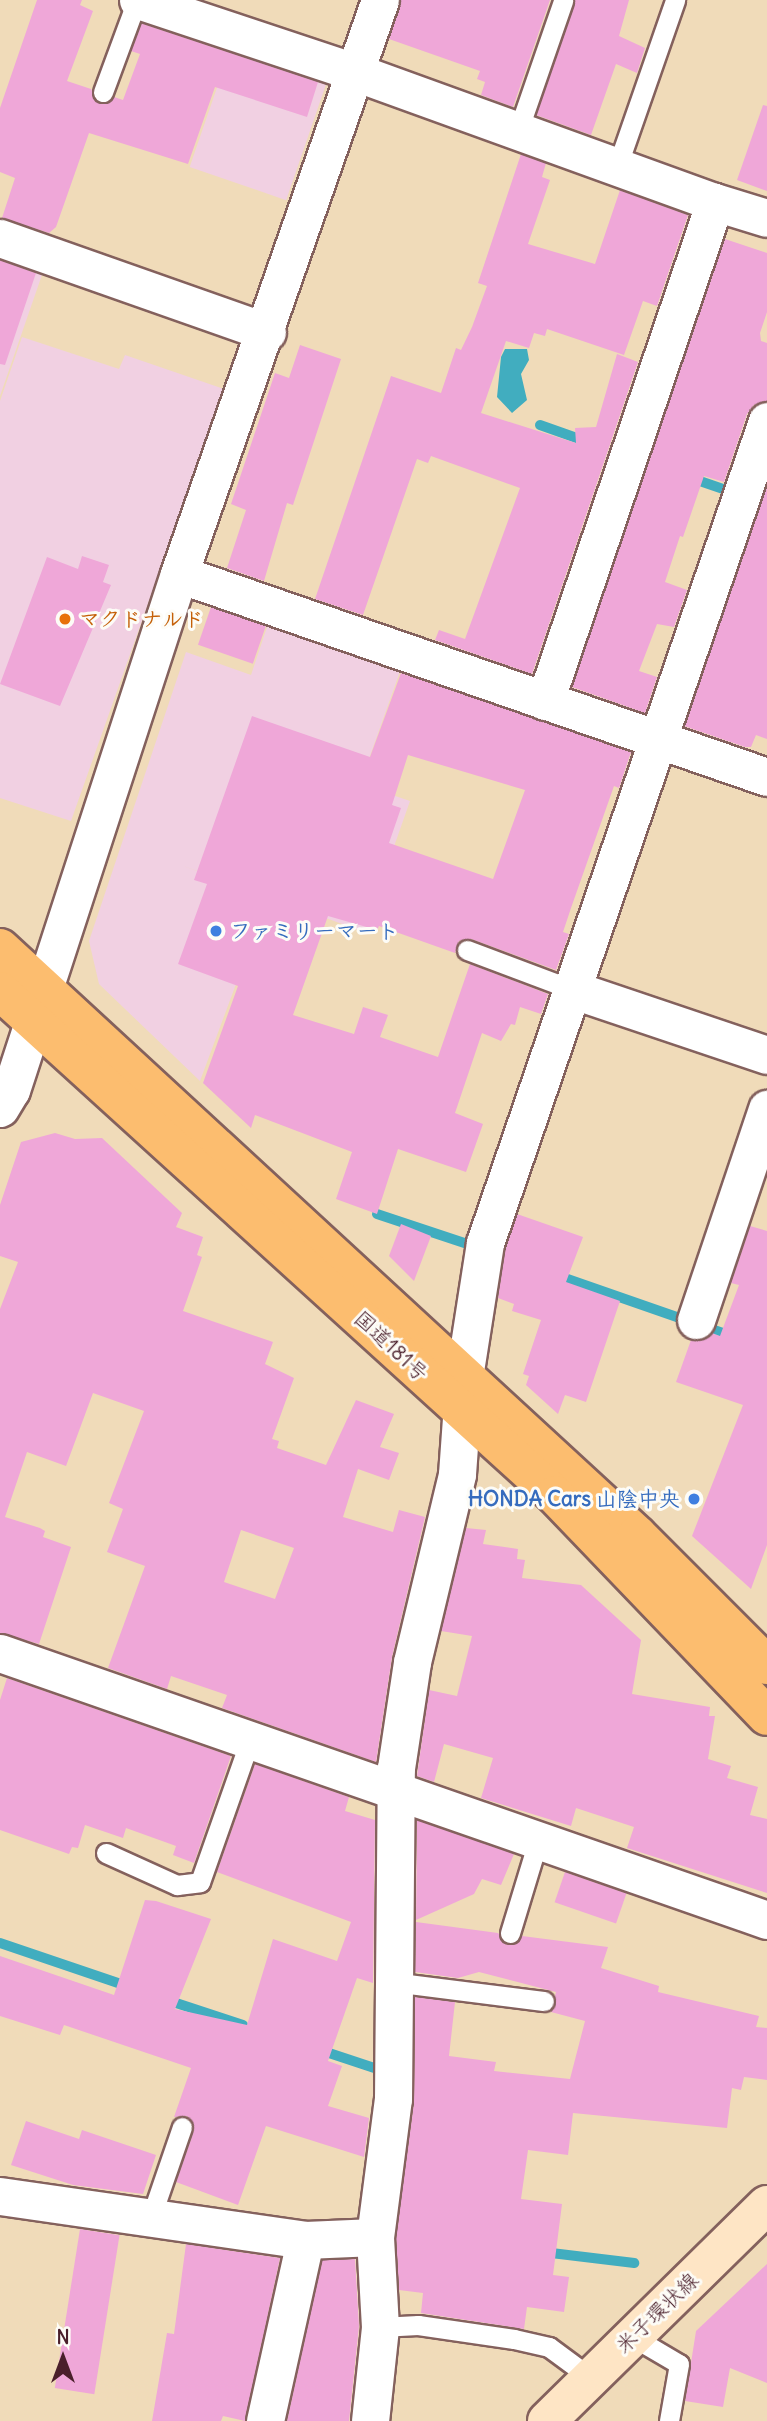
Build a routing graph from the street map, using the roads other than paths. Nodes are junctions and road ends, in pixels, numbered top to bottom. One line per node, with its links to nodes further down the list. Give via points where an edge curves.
1 (137, 0): 5 (street); 6 (lane)
2 (380, 0): 5 (street)
3 (674, 0): 8 (lane)
4 (563, 1): 7 (lane)
5 (355, 72): 7 (street); 12 (street)
6 (103, 92)
7 (519, 131): 8 (street)
8 (617, 167): 9 (street)
9 (715, 202): 10 (street); 15 (street)
10 (767, 218)
11 (0, 238): 12 (street)
12 (267, 331): 14 (street)
13 (767, 421): 16 (street)
14 (179, 574): 15 (street); 22 (street)
15 (545, 701): 16 (street)
16 (657, 739): 17 (street); 20 (street)
17 (767, 777)
18 (0, 948): 22 (highway, 国道181号)
19 (467, 950): 20 (lane)
20 (571, 989): 23 (street); 27 (street, via 485,1242)
21 (0, 991): 22 (highway, 国道181号)
22 (38, 1004): 24 (street, via 11,1090); 27 (highway, 国道181号)
23 (767, 1055)
24 (0, 1108)
25 (767, 1109): 26 (street)
26 (696, 1320)
27 (463, 1395): 29 (highway, 国道181号, via 638,1535); 30 (highway, 国道181号); 32 (street, via 453,1499 412,1662 396,1768)
28 (0, 1653): 31 (street)
29 (767, 1665)
30 (767, 1716)
31 (250, 1740): 32 (street); 34 (lane, via 200,1882 177,1885)
32 (398, 1791): 33 (street); 37 (street)
33 (538, 1840): 35 (street); 36 (lane)
34 (106, 1853)
35 (767, 1920)
36 (510, 1933)
37 (400, 1982): 38 (lane); 43 (street, via 393,2099)
38 (544, 2001)
39 (182, 2127): 42 (lane)
40 (0, 2196): 42 (street)
41 (767, 2205): 46 (main road, 米子環状線)
42 (151, 2217): 44 (street)
43 (375, 2237): 44 (street); 45 (street)
44 (305, 2240): 48 (street)
45 (380, 2328): 47 (lane, via 418,2325 549,2347); 49 (street)
46 (633, 2337): 47 (main road, 米子環状線); 51 (lane, via 679,2364)
47 (591, 2378): 50 (main road, 米子環状線)
48 (265, 2421)
49 (370, 2421)
50 (547, 2421)
51 (668, 2421)

